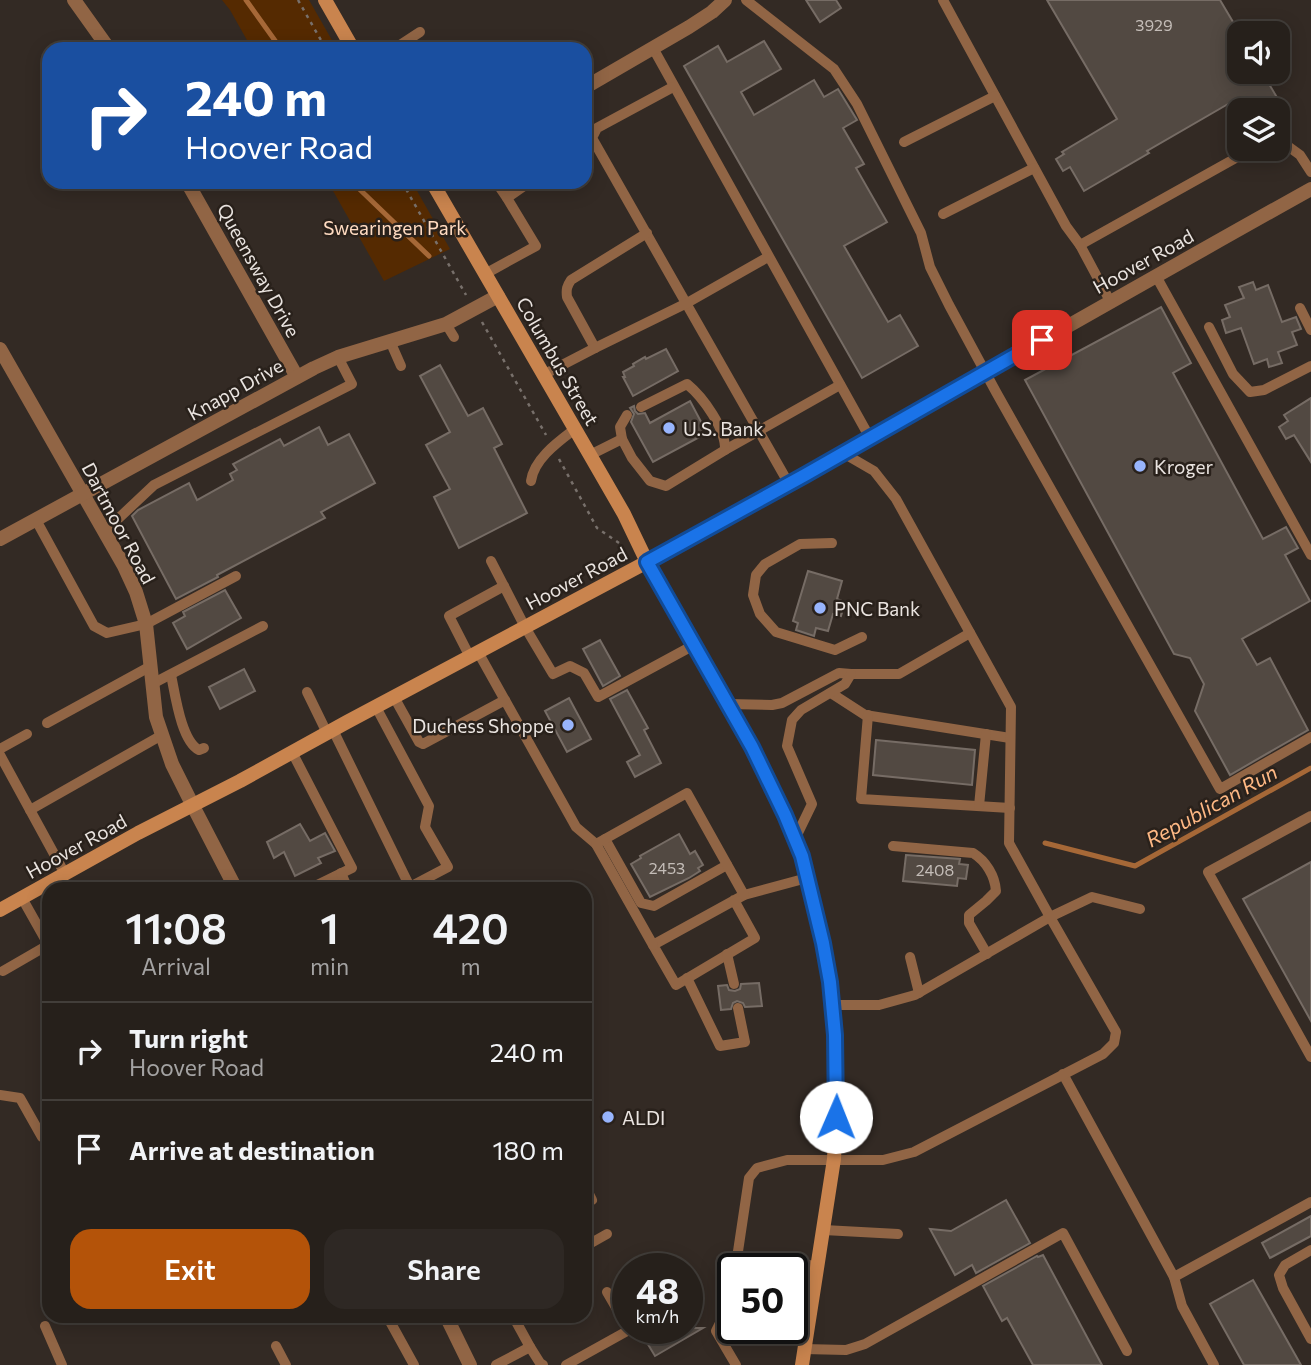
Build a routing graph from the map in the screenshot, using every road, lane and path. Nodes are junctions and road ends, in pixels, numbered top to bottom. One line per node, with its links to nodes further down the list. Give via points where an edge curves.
1 (74, 0): 8 (street)
2 (298, 0): 9 (path)
3 (325, 0): 10 (main road)
4 (725, 0): 12 (street)
5 (746, 0): 49 (lane, via 834,69 857,104 921,233 930,267)
6 (943, 0): 15 (lane)
7 (420, 32): 11 (lane)
8 (104, 42)
9 (322, 42)
10 (349, 42)
11 (405, 42)
12 (653, 48): 13 (street); 14 (lane)
13 (592, 83)
14 (673, 87): 29 (lane, via 597,128 592,138); 31 (lane)
15 (995, 96): 16 (lane); 19 (lane)
16 (904, 142)
17 (1290, 148): 20 (lane)
18 (1231, 161): 30 (lane)
19 (1034, 168): 28 (lane); 30 (lane)
20 (1311, 172)
21 (191, 189): 51 (street, Queensway Drive)
22 (406, 189): 38 (path)
23 (436, 189): 32 (main road, Columbus Street)
24 (501, 189): 27 (lane)
25 (520, 189): 27 (lane)
26 (1311, 189): 33 (street, Hoover Road)
27 (507, 198): 32 (lane, via 536,246)
28 (943, 214)
29 (647, 233): 36 (lane); 44 (lane, via 568,285 568,297)
30 (1080, 246): 35 (lane)
31 (768, 257): 36 (lane); 52 (lane)
32 (485, 274): 34 (main road, Columbus Street)
33 (1156, 276): 35 (street, Hoover Road); 70 (lane)
34 (498, 296): 38 (street, Knapp Drive); 50 (main road, Columbus Street)
35 (1110, 301): 49 (street, Hoover Road)
36 (687, 303): 44 (lane); 56 (lane)
37 (1300, 308): 41 (lane)
38 (474, 309): 39 (street, Knapp Drive); 59 (path)
39 (446, 324): 42 (lane); 43 (street, Knapp Drive)
40 (1209, 327): 48 (lane, via 1233,374 1250,392 1264,390)
41 (1311, 330)
42 (454, 337)
43 (390, 341): 46 (street, Knapp Drive); 47 (lane)
44 (594, 348): 50 (lane)
45 (0, 349): 65 (street, Dartmoor Road)
46 (338, 357): 51 (street, Knapp Drive); 67 (lane, via 352,384 154,485)
47 (401, 366)
48 (1311, 366)
49 (985, 372): 57 (street, Hoover Road); 98 (lane, via 1220,789)
50 (542, 375): 55 (main road, Columbus Street)
51 (297, 377): 65 (street, Knapp Drive)
52 (840, 385): 56 (lane); 57 (lane)
53 (641, 407): 60 (lane, via 687,384 719,426)
54 (628, 415): 58 (lane, via 620,427)
55 (575, 429): 59 (lane); 62 (main road, Columbus Street)
56 (760, 432): 60 (lane); 64 (lane)
57 (870, 438): 61 (street, Hoover Road)
58 (622, 439): 60 (lane, via 650,481 666,486); 62 (lane)
59 (552, 447): 63 (lane); 72 (path, via 597,528)
60 (725, 450)
61 (843, 453): 64 (street, Hoover Road); 78 (lane, via 874,471 896,499)
62 (590, 455): 72 (main road, Columbus Street)
63 (531, 481)
64 (789, 484): 72 (street, Hoover Road)
65 (83, 494): 66 (street, Knapp Drive); 67 (street, Dartmoor Road)
66 (36, 520): 68 (street, Knapp Drive); 75 (lane, via 94,626 107,633)
67 (104, 533): 75 (street, Dartmoor Road, via 136,592)
68 (0, 539)
69 (832, 543): 79 (lane, via 800,544 765,564 756,575 753,595 760,614 776,632 835,650)
70 (1311, 555)
71 (491, 561): 74 (lane)
72 (647, 562): 77 (main road, Hoover Road); 80 (main road, Columbus Street)
73 (236, 576): 75 (lane)
74 (504, 586): 77 (lane); 81 (lane, via 449,616)
75 (146, 624): 82 (street, Dartmoor Road)
76 (263, 626): 84 (lane)
77 (525, 627): 80 (lane, via 553,674 570,666 584,673 598,697); 81 (main road, Hoover Road)
78 (970, 633): 83 (lane, via 899,674); 99 (lane, via 1011,707)
79 (862, 637)
80 (694, 645): 90 (main road, Columbus Street)
81 (474, 655): 88 (main road, Hoover Road); 89 (lane)
82 (151, 666): 85 (street, Dartmoor Road); 93 (lane)
83 (851, 674): 87 (lane); 90 (lane, via 839,673 782,703)
84 (171, 675): 85 (lane); 100 (lane, via 186,731 194,747)
85 (152, 684): 97 (street, Dartmoor Road)
86 (307, 692): 94 (lane)
87 (831, 693): 92 (lane); 109 (lane, via 792,719 787,746 812,804)
88 (394, 697): 89 (lane, via 424,744); 91 (main road, Hoover Road)
89 (505, 700): 110 (lane, via 576,827)
90 (728, 704): 109 (main road, Columbus Street)
91 (376, 707): 94 (main road, Hoover Road); 121 (lane, via 429,806 425,827 449,867)
92 (869, 715): 96 (lane); 105 (lane, via 861,799)
93 (47, 723)
94 (330, 731): 102 (main road, Hoover Road); 120 (lane)
95 (27, 733): 101 (lane)
96 (986, 734): 99 (lane); 105 (lane)
97 (162, 735): 104 (street, Dartmoor Road); 107 (lane)
98 (1311, 737)
99 (1010, 738): 106 (lane)
100 (204, 748)
101 (0, 749)
102 (292, 752): 104 (main road, Hoover Road); 113 (lane, via 352,868)
103 (0, 755): 107 (lane)
104 (193, 806): 114 (main road, Hoover Road); 117 (street, Dartmoor Road)
105 (979, 806): 106 (lane)
106 (1010, 808): 127 (lane, via 1009,843)
107 (30, 810): 114 (lane)
108 (1311, 816): 140 (lane, via 1208,873)
109 (795, 839): 115 (main road, Columbus Street)
110 (600, 842): 112 (lane, via 640,904 654,906); 112 (lane, via 687,793); 129 (lane)
111 (893, 846): 132 (lane, via 973,853 983,859 996,891 969,915 969,923)
112 (727, 865): 123 (lane)
113 (341, 873): 118 (lane); 119 (lane)
114 (65, 874): 116 (main road, Hoover Road)
115 (807, 878): 123 (lane); 138 (main road, Columbus Street)
116 (55, 882)
117 (232, 882)
118 (323, 882)
119 (345, 882)
120 (406, 882)
121 (420, 882)
122 (42, 890): 124 (main road, Hoover Road)
123 (739, 897): 129 (lane); 131 (lane, via 755,938)
124 (22, 898): 126 (main road, Hoover Road); 128 (lane)
125 (1140, 909): 127 (lane, via 1092,897)
126 (0, 910)
127 (1050, 917): 132 (lane); 141 (lane, via 1116,1032 1114,1043 1103,1054)
128 (42, 934)
129 (653, 945): 135 (lane, via 676,985)
130 (42, 950): 134 (lane)
131 (727, 954): 135 (lane); 136 (lane)
132 (987, 954): 137 (lane)
133 (910, 957): 137 (lane)
134 (3, 971)
135 (687, 978): 139 (lane, via 720,1046 745,1042)
136 (734, 985)
137 (919, 993): 138 (lane, via 879,1005)
138 (832, 1005): 144 (main road, Columbus Street, via 837,1096)
139 (738, 1008)
140 (1311, 1057)
141 (1063, 1074): 144 (lane, via 914,1152 883,1160); 154 (lane)
142 (0, 1095): 143 (lane, via 20,1098)
143 (42, 1137)
144 (834, 1159): 146 (main road, Columbus Street); 151 (lane, via 787,1160 757,1168 749,1178)
145 (1311, 1202): 154 (lane)
146 (824, 1230): 148 (lane); 153 (main road, Columbus Street)
147 (607, 1234): 149 (lane)
148 (898, 1234)
149 (592, 1242)
150 (1311, 1250): 160 (lane, via 1285,1265 1279,1275)
151 (738, 1253)
152 (808, 1265): 153 (lane)
153 (818, 1266): 164 (main road, Columbus Street)
154 (1174, 1277): 175 (lane, via 1182,1306)
155 (607, 1292): 172 (lane, via 629,1330)
156 (391, 1323): 168 (lane)
157 (449, 1323): 169 (street)
158 (517, 1323): 163 (lane)
159 (45, 1326): 166 (lane)
160 (1311, 1339)
161 (724, 1344): 173 (lane)
162 (276, 1346): 167 (lane)
163 (530, 1347): 170 (lane); 171 (lane)
164 (804, 1349): 165 (lane, via 846,1350 865,1345 1063,1233); 174 (main road, Columbus Street)
165 (1127, 1351)
166 (62, 1365)
167 (286, 1365)
168 (414, 1365)
169 (470, 1365)
170 (496, 1365)
171 (544, 1365)
172 (566, 1365)
173 (736, 1365)
174 (802, 1365)
175 (1214, 1365)

